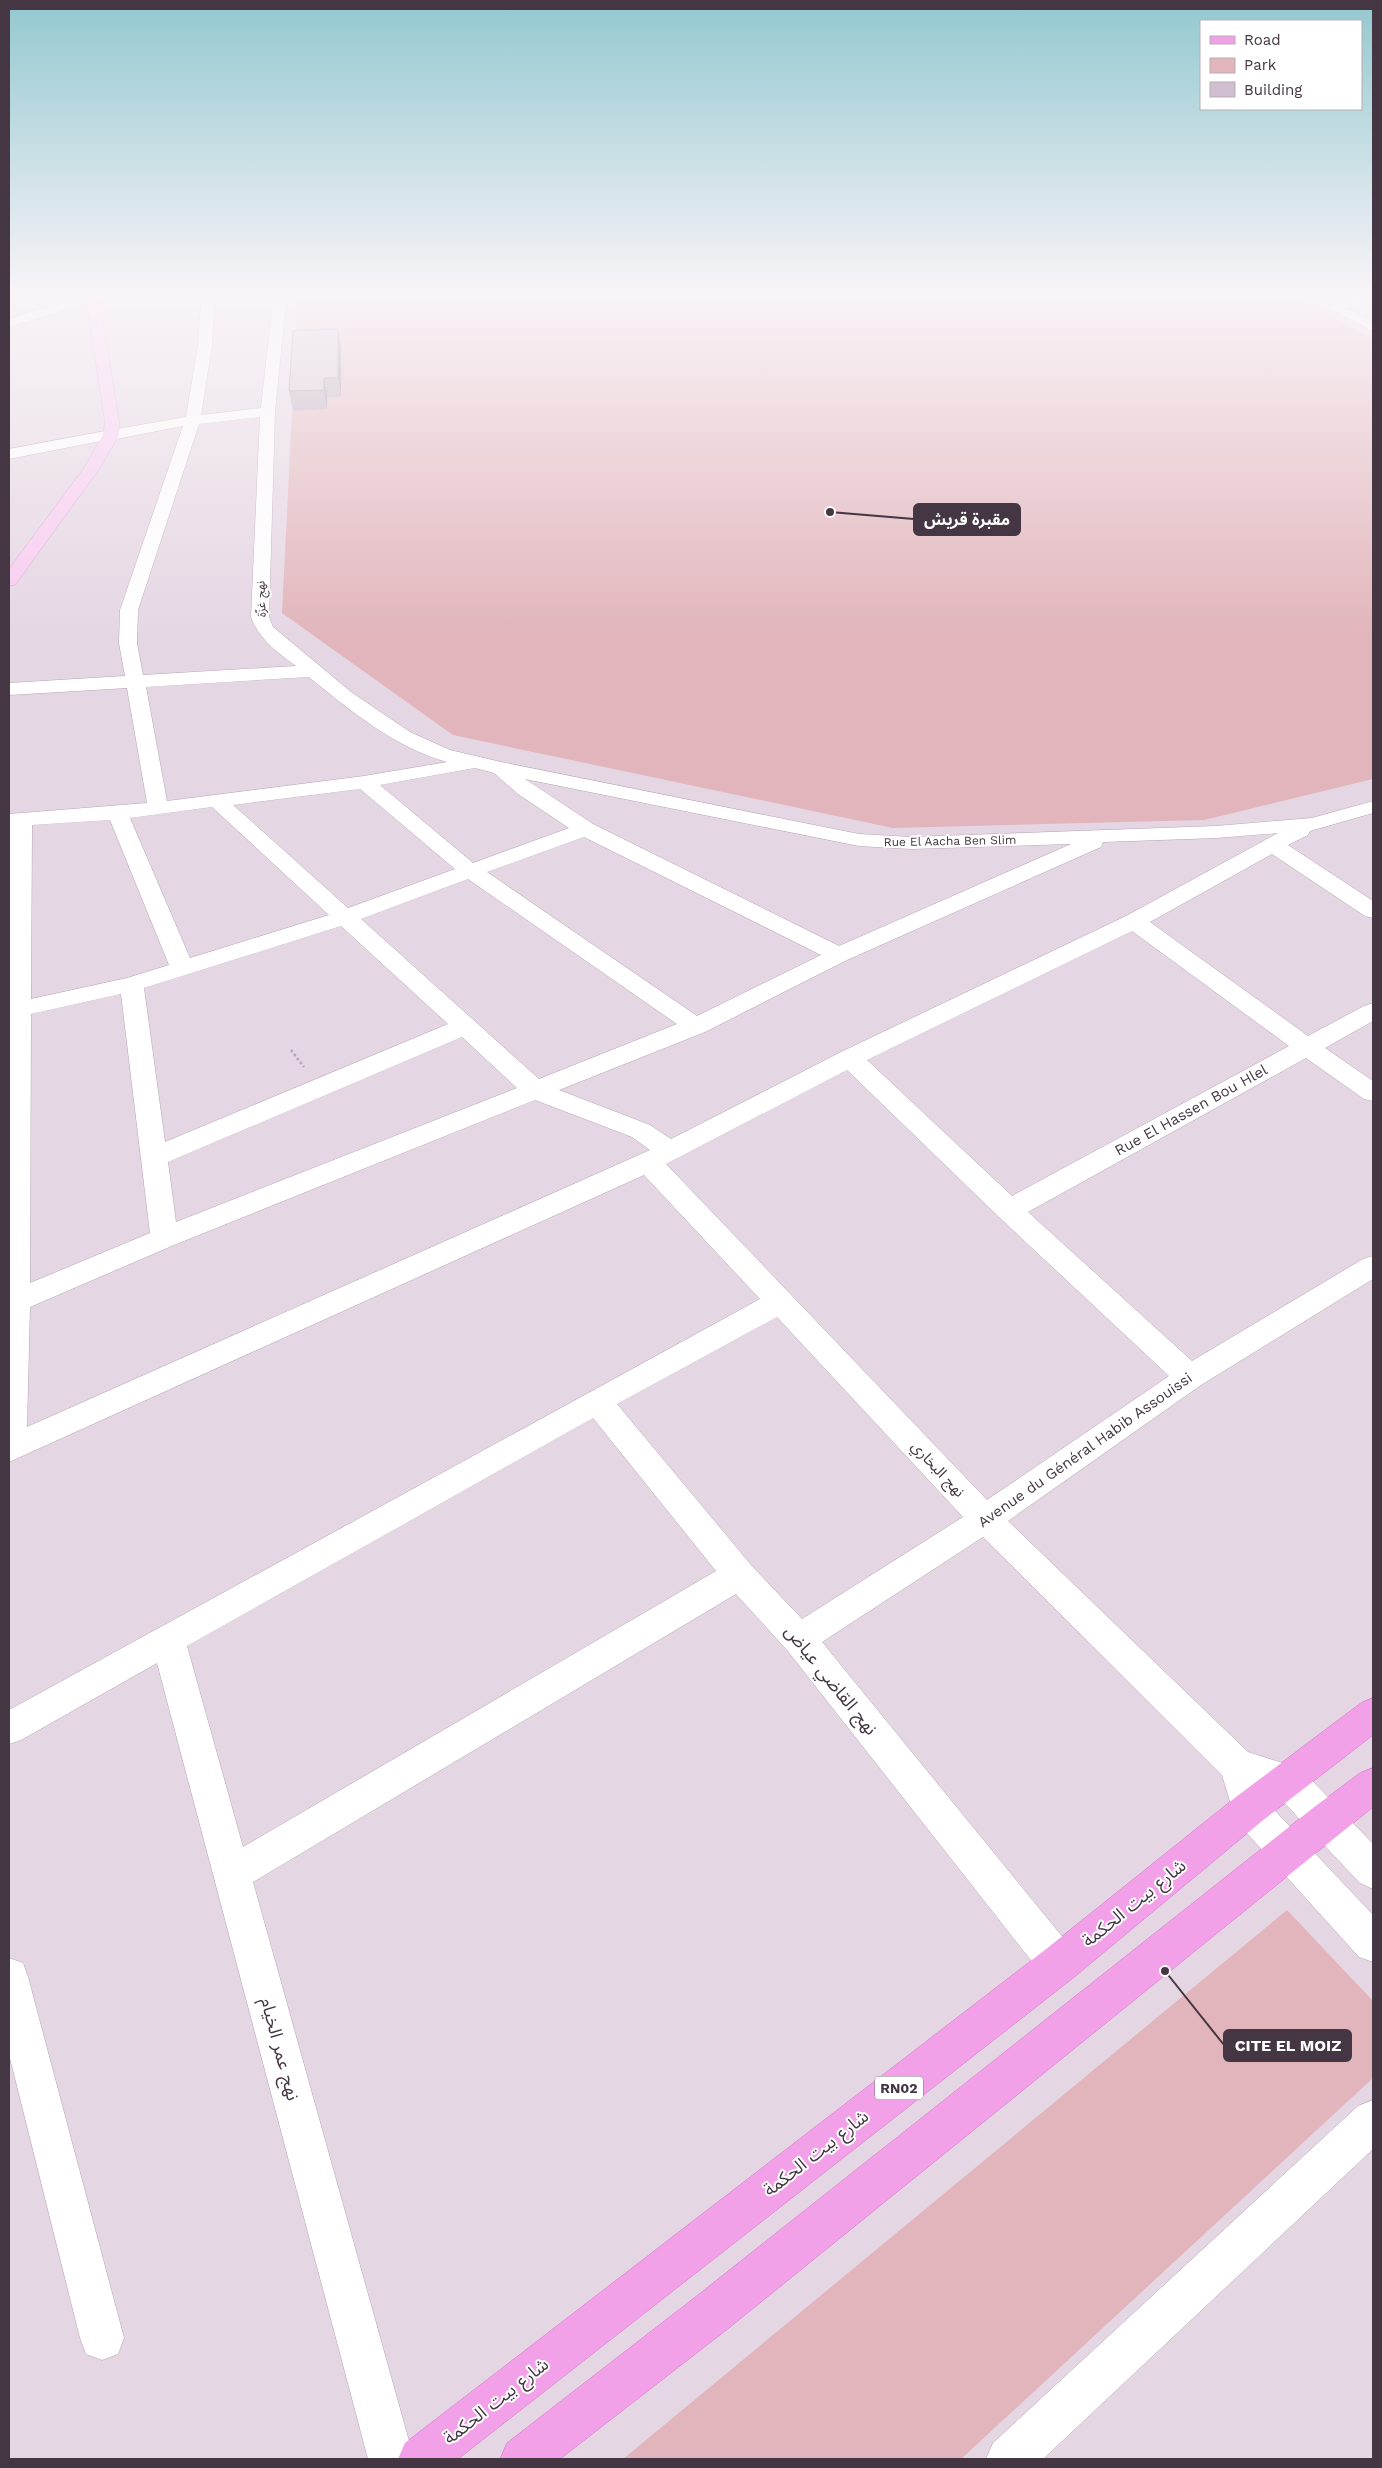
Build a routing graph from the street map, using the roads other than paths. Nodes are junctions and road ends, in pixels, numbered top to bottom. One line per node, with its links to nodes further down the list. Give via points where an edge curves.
1 (109, 406): 6 (main road)
2 (194, 406): 5 (street)
3 (269, 406): 4 (street, نهج غزّة)
4 (268, 412): 5 (street); 9 (street, نهج غزّة, via 260,617 271,637)
5 (192, 420): 6 (street); 10 (street, via 129,610 128,643)
6 (111, 436): 7 (street); 8 (main road, via 91,469)
7 (9, 454)
8 (9, 581)
9 (314, 670): 10 (street); 12 (street, نهج غزّة, via 394,730 424,747)
10 (136, 682): 11 (street); 16 (street)
11 (9, 690)
12 (476, 762): 13 (street, نهج غزّة); 14 (street)
13 (501, 768): 21 (street, via 525,790); 22 (street, Rue El Aacha Ben Slim, via 859,840 911,844)
14 (364, 782): 15 (street); 24 (street)
15 (216, 800): 16 (street); 26 (street)
16 (158, 807): 18 (street)
17 (1373, 807): 20 (street, Rue El Aacha Ben Slim)
18 (118, 813): 19 (street); 29 (street)
19 (15, 820): 31 (street)
20 (1313, 824): 22 (street, Rue El Aacha Ben Slim); 23 (street)
21 (585, 829): 24 (street); 28 (street)
22 (1105, 837): 28 (street)
23 (1272, 844): 25 (street); 27 (street)
24 (470, 871): 26 (street); 33 (street)
25 (1373, 911)
26 (345, 916): 29 (street); 34 (street)
27 (1134, 921): 35 (street); 36 (street)
28 (839, 955): 33 (street)
29 (182, 968): 30 (street)
30 (132, 984): 31 (street); 40 (street)
31 (20, 1009): 44 (street)
32 (1373, 1011): 35 (street, Rue El Hassen Bou Hlel)
33 (696, 1026): 37 (street)
34 (464, 1027): 37 (street); 40 (street)
35 (1305, 1046): 38 (street); 41 (street, Rue El Hassen Bou Hlel)
36 (850, 1058): 39 (street); 41 (street)
37 (535, 1090): 39 (street, نهج البخاري, via 641,1131); 42 (street)
38 (1373, 1093)
39 (659, 1156): 45 (street, نهج البخاري); 48 (street)
40 (154, 1157): 42 (street)
41 (1009, 1210): 46 (street)
42 (164, 1238): 44 (street)
43 (1373, 1266): 46 (street, Avenue du Général Habib Assouissi)
44 (16, 1301): 48 (street)
45 (781, 1301): 47 (street); 49 (street, نهج البخاري)
46 (1190, 1376): 49 (street, Avenue du Général Habib Assouissi)
47 (596, 1401): 50 (street, نهج القاضي عياض); 51 (street)
48 (10, 1448)
49 (985, 1519): 52 (street, Avenue du Général Habib Assouissi); 55 (street, نهج البخاري)
50 (739, 1575): 52 (street, نهج القاضي عياض); 62 (street)
51 (168, 1639): 54 (street); 62 (street, نهج عمر الخيام)
52 (799, 1639): 64 (street, نهج القاضي عياض)
53 (1373, 1714): 56 (main road, شارع بيت الحكمة / RN02)
54 (9, 1728)
55 (1238, 1766): 56 (street); 58 (street)
56 (1288, 1781): 58 (main road, شارع بيت الحكمة / RN02); 59 (street)
57 (1373, 1785): 59 (main road)
58 (1249, 1809): 60 (street); 64 (main road, شارع بيت الحكمة / RN02)
59 (1326, 1820): 60 (main road); 61 (street)
60 (1289, 1852): 63 (street); 70 (main road)
61 (1373, 1870)
62 (232, 1874): 68 (street, نهج عمر الخيام)
63 (1373, 1943)
64 (1059, 1964): 69 (main road, شارع بيت الحكمة / RN02)
65 (9, 1977): 67 (street)
66 (1373, 2120): 71 (street)
67 (102, 2338)
68 (391, 2459)
69 (421, 2459)
70 (523, 2459)
71 (1009, 2459)

